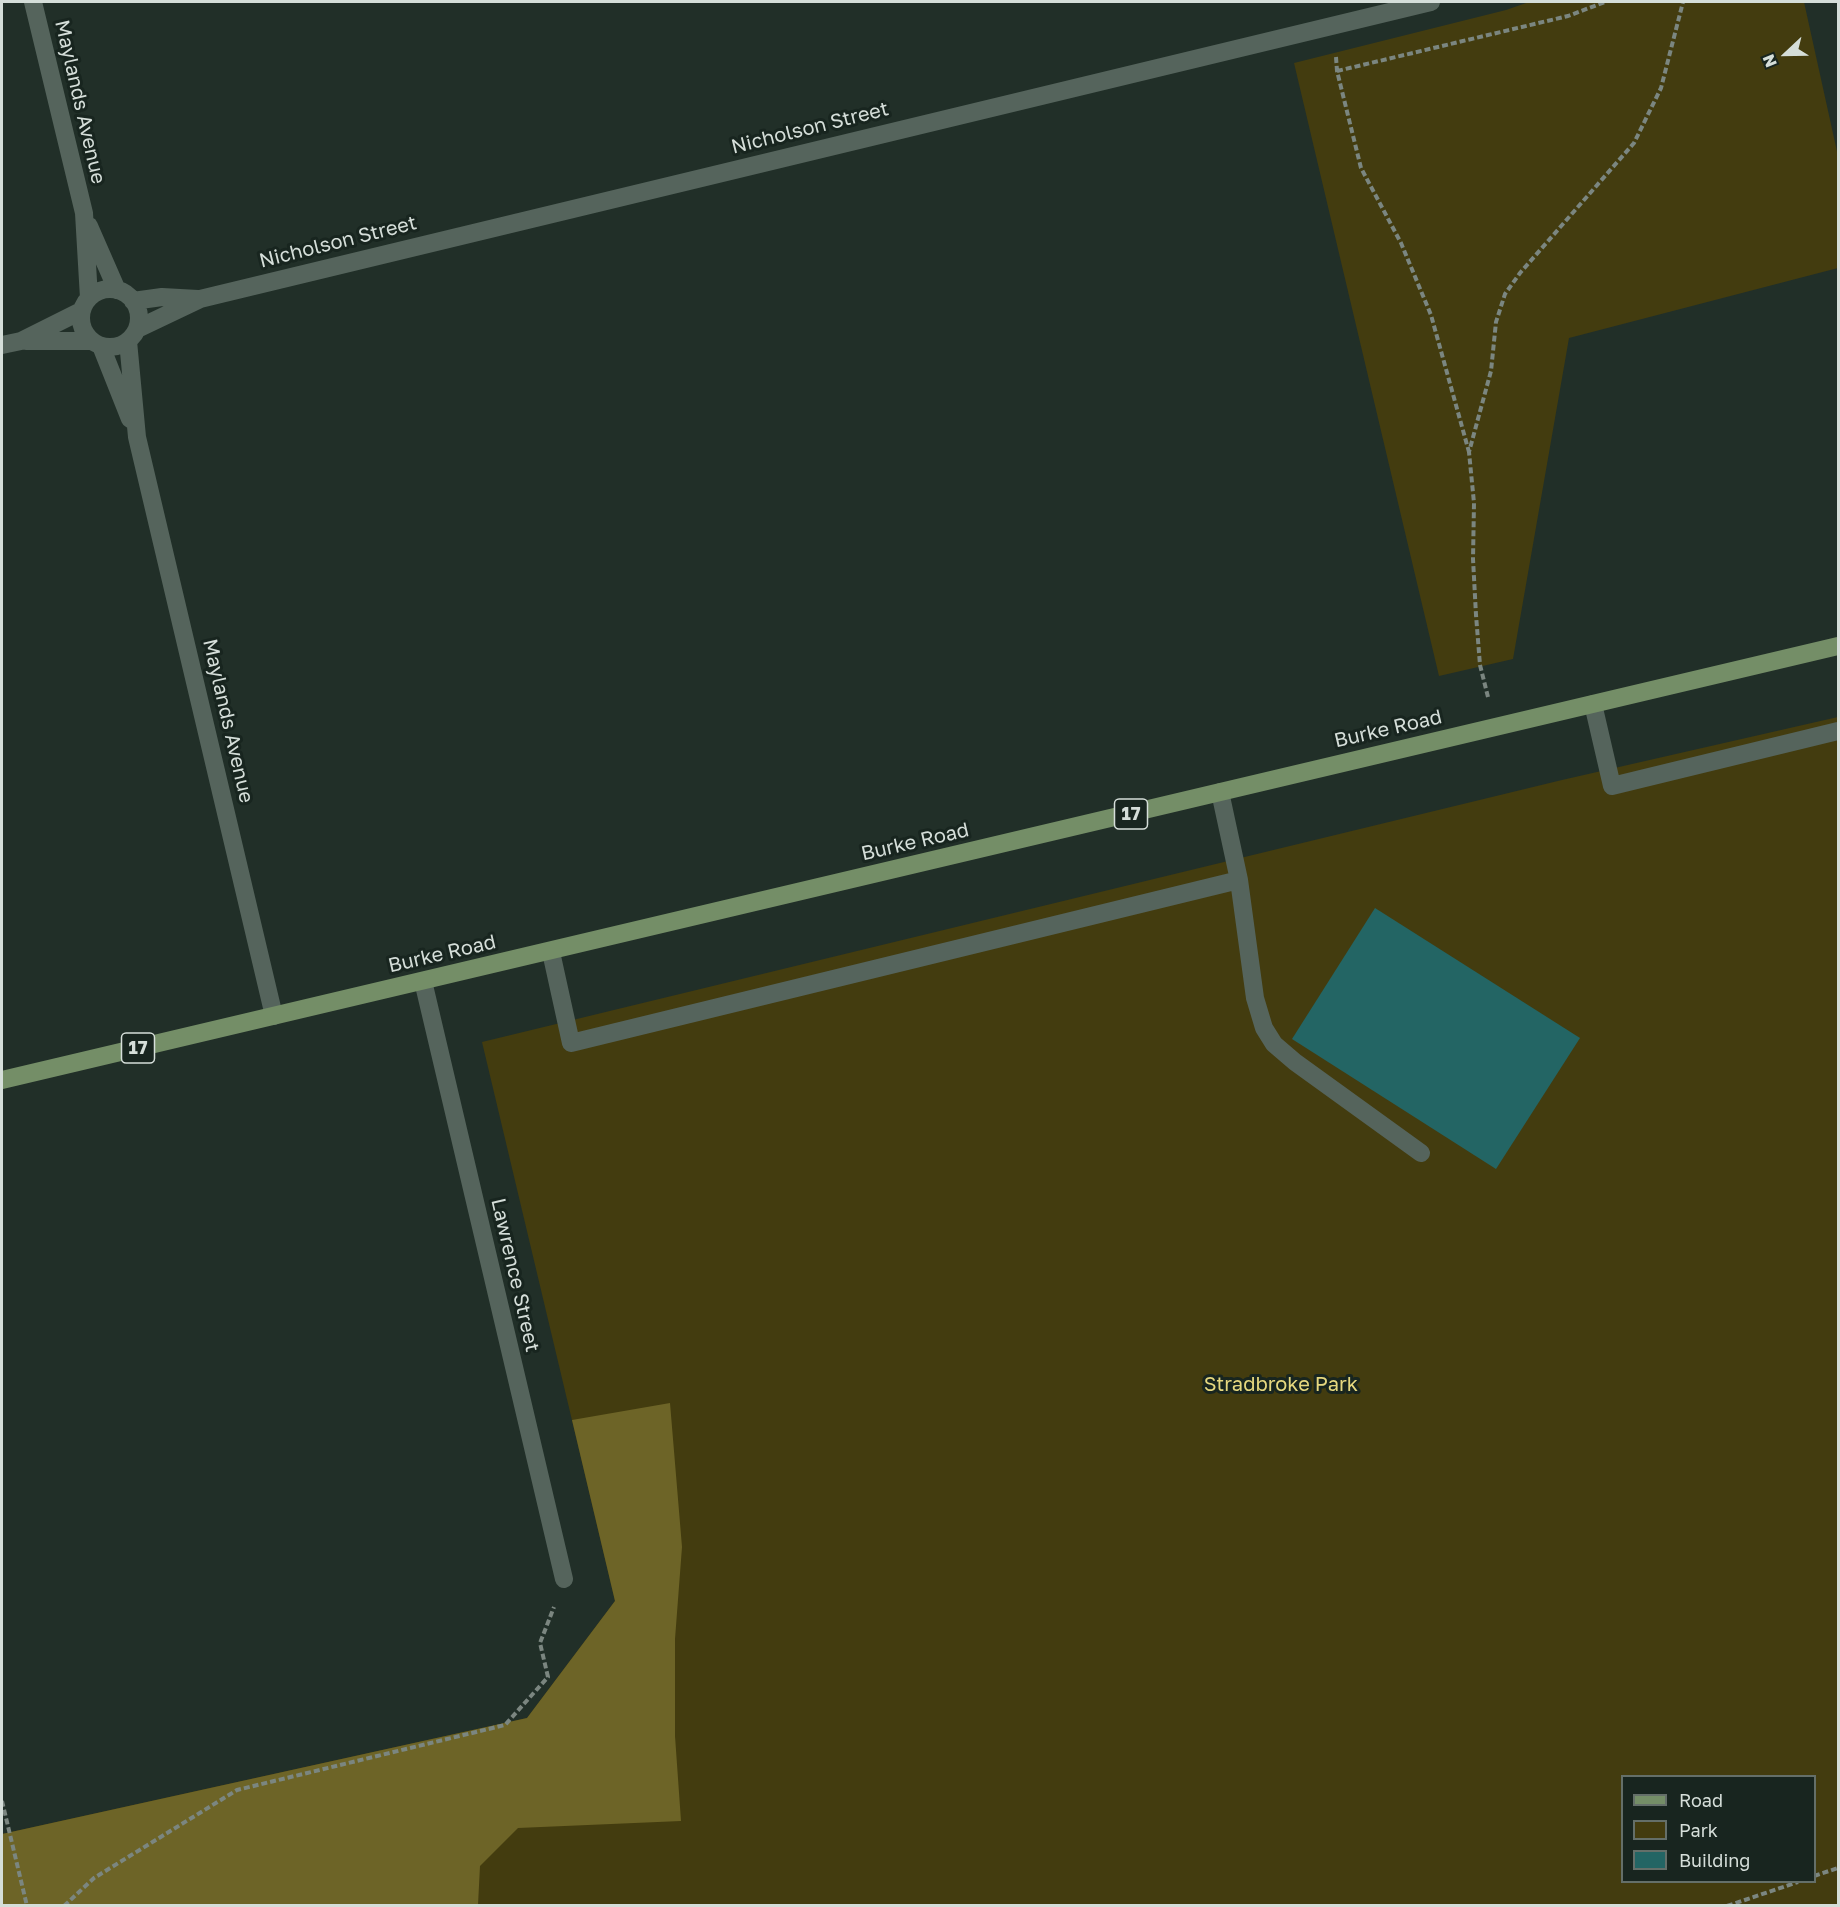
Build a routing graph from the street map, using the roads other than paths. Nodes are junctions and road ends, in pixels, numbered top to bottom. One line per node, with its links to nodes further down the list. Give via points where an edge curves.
1 (33, 2): 3 (street, Maylands Avenue)
2 (1431, 2): 5 (street, Nicholson Street)
3 (84, 213): 4 (street, Maylands Avenue); 7 (street, Maylands Avenue)
4 (117, 290): 6 (street); 7 (street, via 97,292)
5 (200, 299): 6 (street, Nicholson Street, via 162,297); 8 (street, Nicholson Street)
6 (133, 301): 8 (street, via 139,319)
7 (85, 304): 9 (street); 10 (street, via 82,327)
8 (132, 335): 10 (street, via 120,346); 12 (street, Maylands Avenue)
9 (21, 341): 10 (street); 11 (street)
10 (96, 343): 12 (street, Maylands Avenue)
11 (2, 345)
12 (137, 437): 20 (street, Maylands Avenue)
13 (1839, 645): 14 (main road, Burke Road / 17)
14 (1593, 704): 15 (street, via 1612,786); 16 (main road, Burke Road / 17)
15 (1839, 731)
16 (1220, 792): 17 (street); 18 (main road, Burke Road / 17)
17 (1239, 880): 18 (street, via 571,1043); 22 (street, via 1255,998 1264,1028 1274,1044)
18 (550, 952): 19 (main road, Burke Road / 17)
19 (423, 981): 20 (main road, Burke Road / 17); 23 (street, Lawrence Street)
20 (274, 1016): 21 (main road, Burke Road / 17)
21 (2, 1080)
22 (1421, 1153)
23 (564, 1579)

